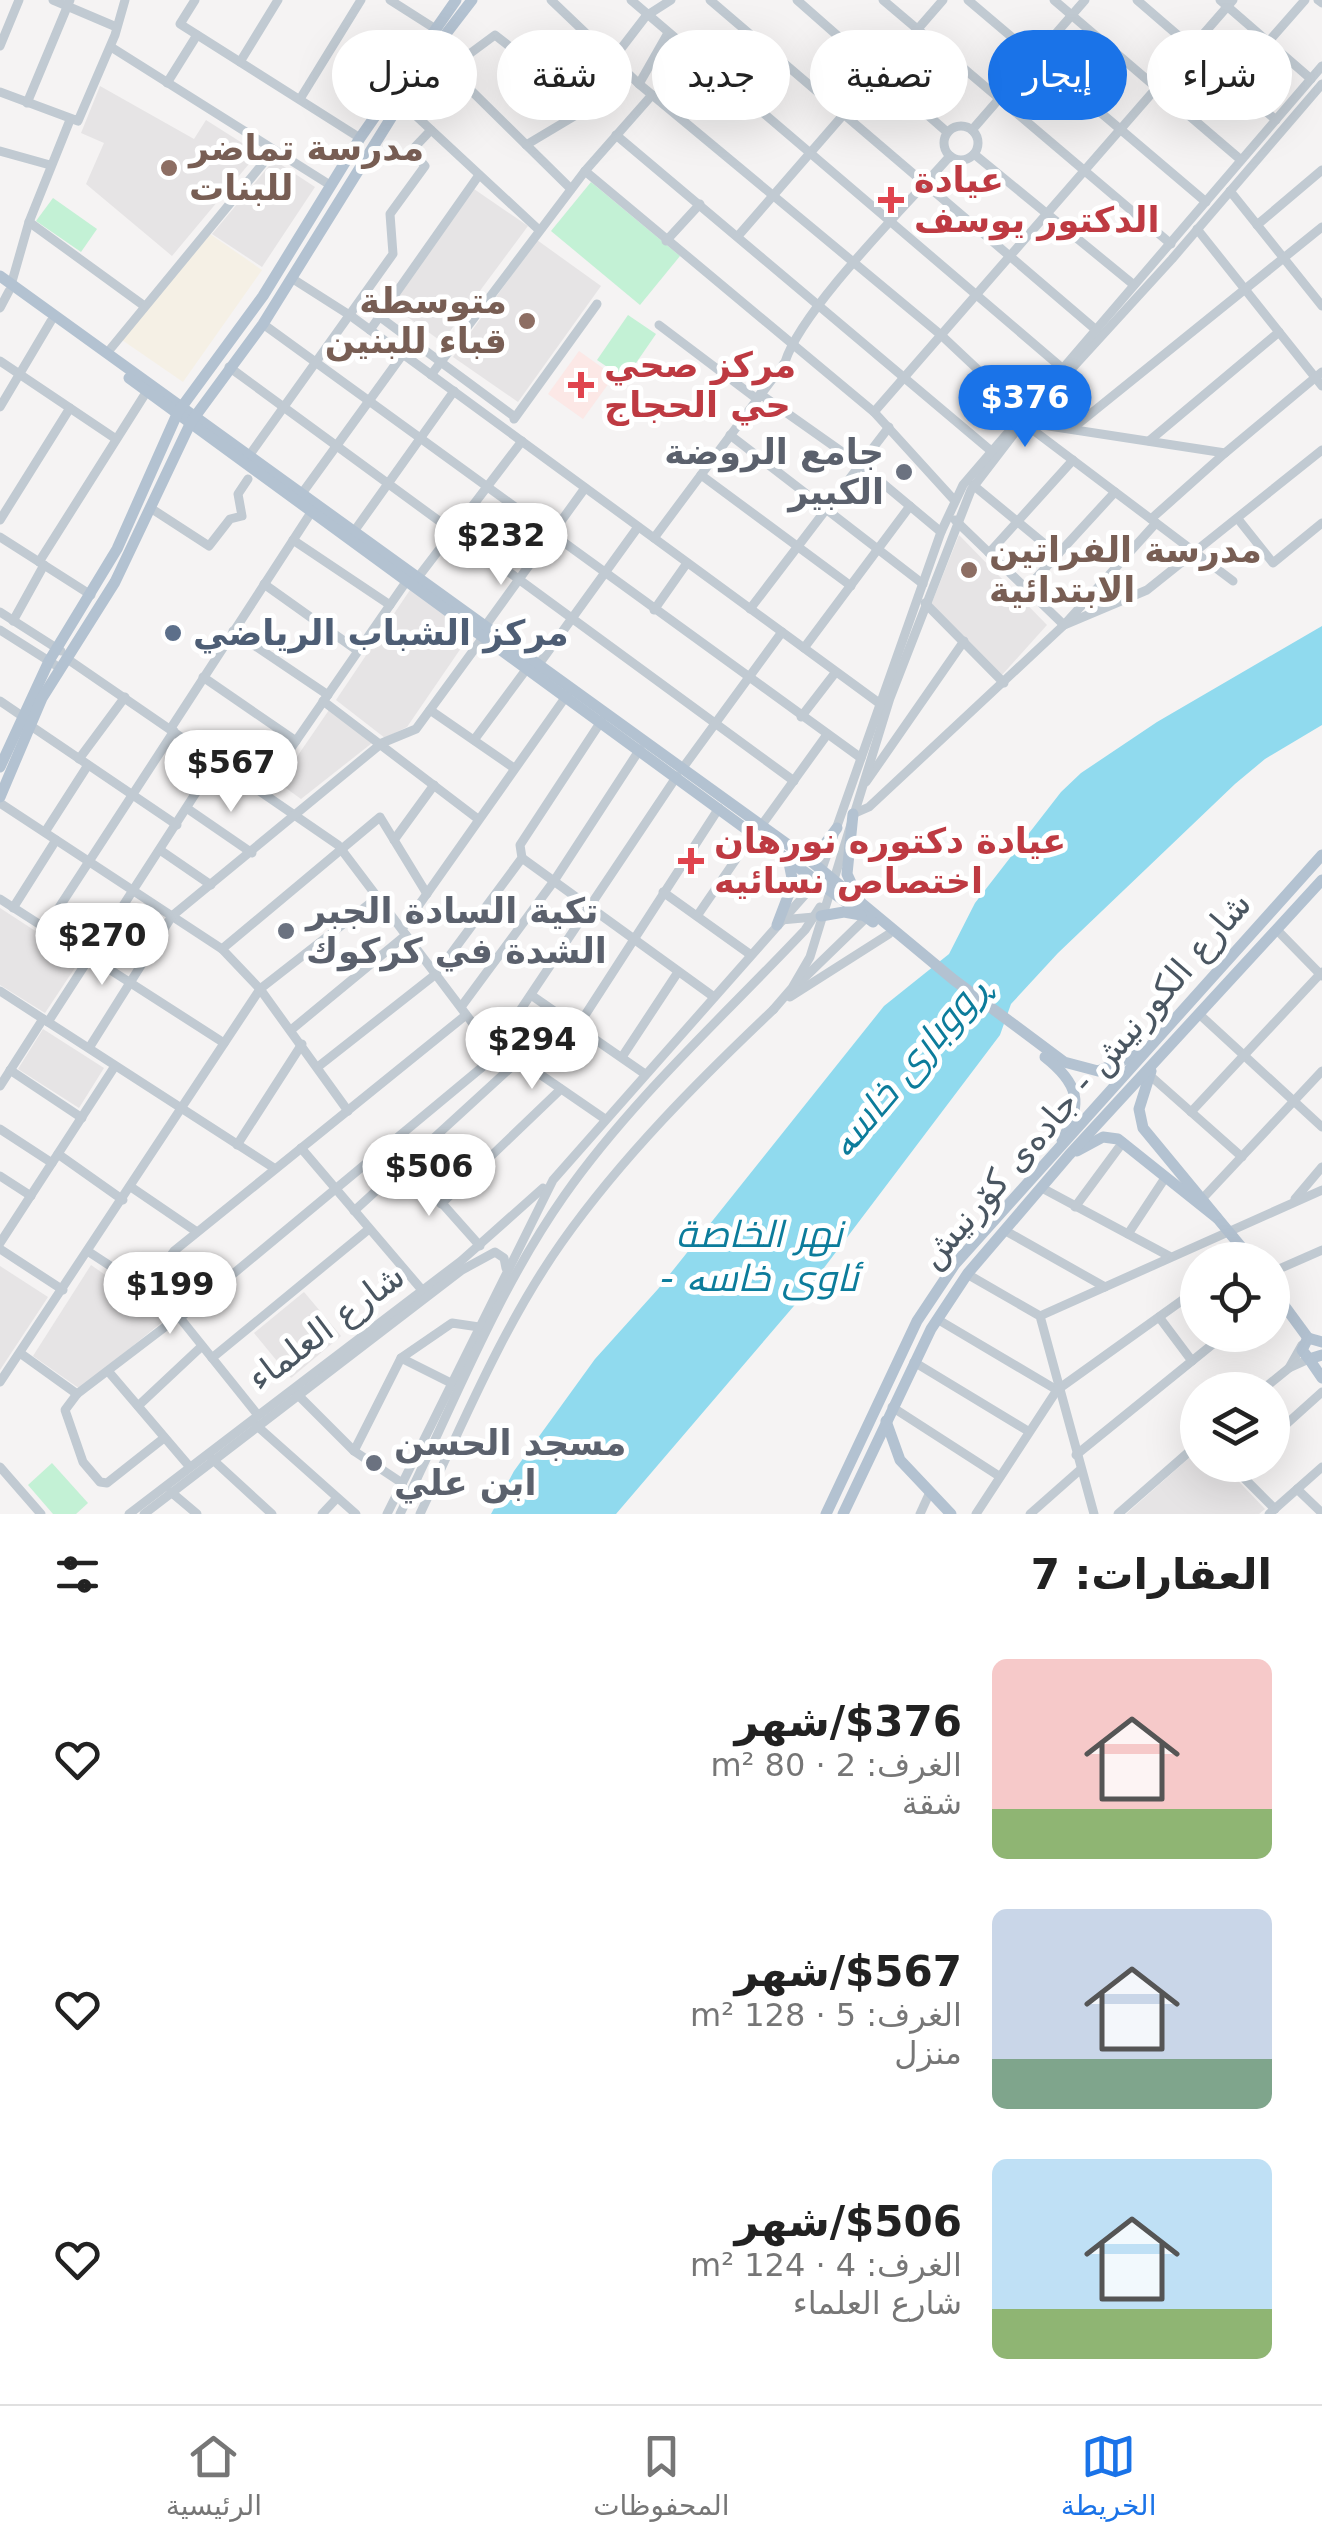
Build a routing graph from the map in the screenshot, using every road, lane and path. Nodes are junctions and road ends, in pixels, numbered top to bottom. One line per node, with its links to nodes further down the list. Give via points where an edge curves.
1 (19, 0): 41 (street)
2 (53, 0): 23 (street)
3 (125, 0): 26 (street)
4 (195, 0): 39 (street, via 180,24)
5 (278, 0): 44 (street)
6 (361, 0): 61 (street)
7 (390, 0): 27 (street)
8 (456, 0): 27 (main road)
9 (472, 0): 29 (main road)
10 (552, 0): 30 (street)
11 (631, 0): 25 (street)
12 (671, 0): 25 (street)
13 (710, 0): 55 (street)
14 (797, 0): 32 (street)
15 (882, 0): 28 (street)
16 (942, 0): 28 (street)
17 (968, 0): 33 (street)
18 (1054, 0): 24 (street)
19 (1085, 0): 24 (street)
20 (1137, 0): 35 (street)
21 (1305, 0): 38 (street)
22 (1227, 2): 36 (street); 37 (street)
23 (69, 3): 26 (street); 63 (street)
24 (1072, 15): 34 (street); 49 (street)
25 (646, 16): 31 (street); 40 (street)
26 (114, 26): 42 (street)
27 (434, 28): 83 (main road)
28 (917, 29): 54 (street)
29 (449, 30)
30 (583, 30)
31 (664, 30)
32 (832, 30)
33 (1003, 30)
34 (1059, 30)
35 (1172, 30)
36 (1205, 30)
37 (1257, 30)
38 (1279, 30)
39 (197, 34): 44 (street); 51 (street)
40 (632, 34)
41 (0, 46)
42 (111, 46): 51 (street); 66 (street, via 80,119)
43 (477, 48): 84 (street, via 496,34 588,108)
44 (240, 62): 61 (street)
45 (652, 62): 52 (street)
46 (1292, 62): 50 (street)
47 (1322, 66): 50 (street)
48 (632, 77): 52 (street)
49 (1147, 79)
50 (1311, 79): 62 (street)
51 (168, 83): 85 (street)
52 (640, 84): 57 (street)
53 (1322, 84): 59 (street)
54 (988, 86)
55 (810, 88)
56 (0, 92): 63 (street)
57 (652, 95): 82 (street)
58 (477, 97): 84 (street)
59 (1311, 97): 64 (street); 99 (street)
60 (1147, 99): 78 (street)
61 (300, 100): 83 (street)
62 (1292, 101)
63 (26, 102): 66 (street)
64 (1322, 106)
65 (988, 112): 80 (street)
66 (70, 120): 91 (street)
67 (388, 120): 117 (main road)
68 (420, 120): 79 (street)
69 (682, 120): 100 (street)
70 (771, 120): 87 (street)
71 (839, 120): 87 (street)
72 (847, 120): 96 (street)
73 (934, 120): 81 (street)
74 (1029, 120): 92 (street)
75 (1110, 120): 78 (street)
76 (1194, 120): 90 (street)
77 (1276, 120): 90 (street)
78 (1121, 129): 92 (street); 101 (street)
79 (430, 130): 95 (street); 127 (street, via 412,150 425,166 390,214 393,254)
80 (972, 130): 81 (street, via 956,126); 88 (street)
81 (948, 132): 89 (street, via 944,147)
82 (616, 135): 94 (street); 102 (street)
83 (360, 138): 97 (main road)
84 (526, 145): 98 (street)
85 (274, 150): 97 (street); 124 (street)
86 (0, 151): 91 (street)
87 (810, 153): 100 (street); 105 (street)
88 (974, 154): 89 (street); 103 (street)
89 (950, 156): 96 (street)
90 (1241, 160): 101 (street)
91 (50, 166): 104 (street)
92 (1086, 168): 103 (street); 112 (street)
93 (1322, 170): 106 (street)
94 (585, 171): 98 (street); 111 (street)
95 (480, 175): 108 (street); 128 (street)
96 (926, 184): 105 (street); 113 (street)
97 (330, 185): 155 (main road, via 262,296)
98 (571, 190): 108 (street)
99 (1230, 191): 106 (street); 109 (street)
100 (773, 195): 110 (street); 115 (street)
101 (1206, 202): 112 (street)
102 (700, 204): 110 (street); 111 (street)
103 (1047, 214): 113 (street); 119 (street)
104 (29, 222): 118 (street); 124 (street)
105 (891, 222): 115 (street); 121 (street)
106 (1257, 225): 114 (street)
107 (1322, 228): 114 (street)
108 (540, 230): 140 (street)
109 (1197, 230): 116 (street); 120 (street)
110 (738, 236): 125 (street)
111 (666, 242): 136 (street)
112 (1171, 244): 116 (street)
113 (1010, 257): 121 (street); 132 (street)
114 (1284, 259): 120 (street); 122 (street)
115 (856, 263): 125 (street); 135 (street)
116 (1156, 269): 119 (street); 158 (street)
117 (292, 279): 127 (street); 130 (main road)
118 (5, 284): 126 (street); 129 (main road); 137 (main road)
119 (1134, 285): 132 (street)
120 (1245, 289): 134 (street); 161 (street)
121 (976, 296): 135 (street); 143 (street)
122 (1321, 303)
123 (597, 304): 157 (street)
124 (143, 306): 137 (street)
125 (821, 307): 136 (street); 146 (street)
126 (0, 308)
127 (350, 316): 133 (street); 141 (street)
128 (380, 318): 133 (street); 140 (street)
129 (51, 321): 144 (street); 148 (main road)
130 (263, 324): 141 (street); 142 (main road)
131 (659, 325): 150 (street)
132 (1095, 329): 143 (street)
133 (370, 330): 138 (street)
134 (1278, 332): 147 (street); 167 (street)
135 (941, 336): 146 (street); 158 (street)
136 (790, 346): 150 (street); 156 (street)
137 (107, 353): 155 (main road)
138 (403, 354): 145 (street); 151 (street)
139 (0, 360): 144 (street)
140 (441, 362): 145 (street); 157 (street)
141 (316, 363): 151 (street); 154 (street)
142 (229, 367): 154 (street); 159 (main road)
143 (1062, 368): 158 (street)
144 (20, 374): 152 (street); 153 (street)
145 (431, 375): 149 (street)
146 (906, 376): 156 (street); 169 (street)
147 (1320, 378): 171 (street)
148 (147, 391): 155 (main road); 164 (street)
149 (454, 392): 162 (street); 165 (street)
150 (759, 397): 163 (street); 174 (street)
151 (368, 402): 165 (street); 168 (street)
152 (0, 407)
153 (70, 408): 164 (street); 189 (street)
154 (284, 408): 168 (street); 172 (street)
155 (180, 409): 159 (main road); 217 (main road)
156 (874, 412): 160 (street)
157 (515, 417): 162 (street)
158 (1023, 417): 161 (street); 169 (street); 173 (street); 178 (street)
159 (194, 418): 172 (main road); 185 (main road); 187 (main road)
160 (889, 427): 174 (street); 183 (street)
161 (1073, 428): 167 (street)
162 (506, 430): 166 (street)
163 (730, 435): 175 (street); 186 (street)
164 (116, 439): 207 (street)
165 (420, 440): 177 (street); 179 (street)
166 (522, 441): 179 (street); 180 (street)
167 (1149, 441): 171 (street)
168 (335, 446): 177 (street); 181 (street)
169 (990, 450): 183 (street)
170 (1322, 450): 188 (street)
171 (1226, 453): 192 (street)
172 (250, 454): 181 (main road)
173 (1073, 460): 182 (street); 191 (street)
174 (862, 466): 184 (street); 186 (street)
175 (701, 475): 200 (street); 202 (street)
176 (248, 479): 185 (street, via 238,494 242,516 230,519 209,546)
177 (388, 484): 195 (street); 196 (street)
178 (974, 485): 190 (street); 191 (street)
179 (486, 488): 196 (street); 198 (street)
180 (585, 488): 194 (street); 198 (street)
181 (302, 492): 195 (main road)
182 (1115, 492): 192 (street); 206 (street)
183 (955, 501): 197 (street)
184 (910, 506): 197 (street); 203 (street)
185 (152, 508): 234 (main road, via 115,582)
186 (829, 509): 202 (street); 203 (street)
187 (312, 511): 201 (street); 210 (main road)
188 (1238, 519): 193 (street, via 1273,563); 205 (street)
189 (0, 520)
190 (956, 520): 204 (street); 218 (street)
191 (1017, 520): 204 (street); 206 (street)
192 (1154, 521): 205 (street); 225 (street)
193 (1322, 523)
194 (638, 527): 200 (street); 209 (street)
195 (355, 530): 210 (main road)
196 (453, 531): 210 (street); 211 (street)
197 (940, 532): 214 (street)
198 (552, 535): 209 (street); 211 (street)
199 (0, 537): 207 (street)
200 (654, 538): 208 (street)
201 (293, 540): 213 (street); 219 (street)
202 (798, 547): 215 (street); 220 (street)
203 (879, 547): 214 (street); 215 (street)
204 (989, 553): 216 (street)
205 (1196, 554): 212 (street); 225 (street, via 1147,590)
206 (1058, 555): 216 (street)
207 (41, 563): 217 (street); 224 (street)
208 (687, 563): 220 (street); 221 (street)
209 (604, 574): 221 (street); 223 (street)
210 (414, 578): 219 (street); 227 (main road)
211 (521, 578): 223 (street); 227 (street)
212 (1234, 581)
213 (264, 584): 228 (street); 233 (street)
214 (923, 584): 244 (street)
215 (850, 586): 232 (street)
216 (1026, 589): 225 (street)
217 (91, 595): 231 (main road)
218 (925, 603): 230 (street); 265 (street)
219 (390, 604): 233 (street)
220 (750, 608): 229 (street)
221 (654, 610): 238 (street)
222 (0, 612): 224 (street)
223 (572, 618): 235 (street); 249 (street)
224 (14, 621): 231 (street)
225 (1064, 625): 239 (street)
226 (0, 630): 234 (street)
227 (485, 630): 235 (main road); 245 (street)
228 (232, 631): 237 (street); 242 (street)
229 (782, 632): 232 (street); 238 (street)
230 (964, 641): 239 (street); 265 (street)
231 (56, 648): 234 (main road)
232 (804, 648): 236 (street)
233 (358, 651): 242 (street)
234 (61, 660): 241 (street); 248 (main road)
235 (534, 666): 240 (main road); 252 (street); 261 (main road)
236 (835, 673): 244 (street); 246 (street)
237 (202, 677): 250 (street); 253 (street)
238 (748, 678): 246 (street); 249 (street)
239 (1004, 683): 271 (street, via 868,807)
240 (566, 695): 247 (main road); 260 (street)
241 (124, 697): 250 (street); 258 (street)
242 (326, 698): 253 (street); 254 (street)
243 (0, 701): 248 (street)
244 (879, 703): 256 (street)
245 (430, 710): 252 (street); 254 (street, via 416,729)
246 (801, 716): 251 (street)
247 (602, 720): 255 (main road); 284 (street, via 520,845)
248 (27, 721): 258 (street); 259 (main road); 267 (main road)
249 (712, 724): 261 (street); 262 (street)
250 (173, 730): 257 (street); 266 (street)
251 (826, 736): 256 (street); 262 (street)
252 (474, 740): 260 (street)
253 (296, 742): 264 (street)
254 (382, 743): 263 (street); 270 (street)
255 (640, 749): 261 (main road); 288 (street)
256 (861, 758): 274 (street)
257 (217, 760): 264 (street); 268 (street)
258 (84, 762): 266 (street); 276 (street)
259 (0, 766)
260 (514, 768): 272 (street)
261 (679, 772): 269 (main road); 275 (main road); 298 (street)
262 (794, 781): 275 (street)
263 (434, 785): 272 (street); 278 (street)
264 (262, 790): 270 (street)
265 (860, 790): 271 (street)
266 (132, 795): 273 (street); 285 (street)
267 (0, 800): 276 (street)
268 (188, 808): 273 (street); 281 (street)
269 (719, 808): 275 (main road); 292 (street)
270 (299, 814): 279 (street); 281 (street)
271 (852, 814): 287 (street); 296 (main road, via 847,874)
272 (478, 818): 293 (street)
273 (177, 825): 280 (street)
274 (837, 828): 283 (main road, via 822,848); 287 (street)
275 (758, 830): 283 (main road); 300 (street)
276 (44, 832): 277 (street)
277 (56, 840): 285 (street); 297 (street)
278 (394, 840): 279 (street, via 380,817); 293 (street)
279 (341, 848): 294 (street); 309 (street)
280 (160, 850): 290 (street); 291 (street)
281 (252, 854): 290 (street)
282 (1322, 854): 286 (main road, شارع الكورنيش - جادەی کۆرنیش)
283 (795, 856): 287 (main road); 303 (main road)
284 (522, 858): 288 (street); 314 (street)
285 (89, 862): 291 (street); 304 (street)
286 (1305, 873): 289 (main road); 334 (main road, شارع الكورنيش - جادەی کۆرنیش)
287 (825, 879): 296 (main road); 301 (main road); 302 (street); 303 (street)
288 (554, 881): 298 (street); 322 (street)
289 (1320, 882): 305 (main road, شارع الكورنيش - جادەی کۆرنیش)
290 (211, 886): 299 (street)
291 (133, 890): 299 (street); 311 (street)
292 (663, 892): 300 (street); 308 (street)
293 (426, 894): 306 (street)
294 (378, 898): 306 (street); 317 (street)
295 (0, 899): 297 (street)
296 (861, 902): 312 (main road)
297 (13, 908): 304 (street)
298 (590, 909): 308 (street); 319 (street)
299 (172, 916): 309 (street); 316 (street)
300 (698, 916): 310 (street)
301 (866, 916): 302 (main road); 307 (main road); 321 (street)
302 (819, 918): 303 (street); 321 (street, via 806,966); 325 (street)
303 (779, 923): 310 (street)
304 (45, 928): 311 (street)
305 (1276, 930): 315 (street); 323 (main road, شارع الكورنيش - جادەی کۆرنیش)
306 (404, 932): 314 (street); 328 (street)
307 (889, 934): 312 (main road); 321 (street)
308 (633, 940): 313 (street); 327 (street)
309 (222, 949): 317 (street)
310 (751, 955): 320 (street)
311 (90, 957): 316 (street); 326 (street)
312 (925, 960): 329 (main road)
313 (678, 972): 320 (street); 336 (street)
314 (436, 974): 322 (street); 339 (street)
315 (1321, 974): 335 (street)
316 (130, 982): 330 (street); 333 (street)
317 (260, 989): 328 (street); 330 (street)
318 (0, 992): 326 (street)
319 (532, 995): 327 (street); 332 (street)
320 (714, 997): 324 (street)
321 (772, 1010): 431 (street, via 586,1208 538,1282)
322 (463, 1011): 332 (street); 347 (street)
323 (1199, 1014): 335 (street); 341 (main road, شارع الكورنيش - جادەی کۆرنیش)
324 (696, 1018): 325 (street); 342 (street)
325 (721, 1018): 398 (street, via 566,1193)
326 (45, 1021): 333 (street); 343 (street)
327 (578, 1026): 336 (street)
328 (292, 1030): 331 (street)
329 (1018, 1032): 334 (main road, via 1080,1070 1106,1069); 354 (main road, via 1072,1084 1077,1110)
330 (224, 1044): 346 (street)
331 (302, 1044): 339 (street); 357 (street)
332 (500, 1047): 337 (street); 351 (street)
333 (89, 1048): 338 (street)
334 (1143, 1052): 354 (main road, شارع الكورنيش - جادەی کۆرنیش)
335 (1244, 1056): 345 (street); 348 (street)
336 (622, 1057): 342 (street)
337 (519, 1060): 344 (street); 356 (street)
338 (115, 1066): 346 (street); 349 (street)
339 (319, 1066): 347 (street)
340 (1322, 1071): 345 (street)
341 (1148, 1073): 348 (street); 359 (main road, شارع الكورنيش - جادەی کۆرنیش); 373 (main road, via 1139,1109 1152,1144)
342 (645, 1074): 350 (street)
343 (4, 1076): 349 (street)
344 (562, 1089): 350 (street); 376 (street)
345 (1293, 1102): 352 (street); 360 (street)
346 (181, 1110): 357 (street); 368 (street)
347 (348, 1112): 358 (street)
348 (1191, 1112): 360 (street)
349 (82, 1118): 361 (street)
350 (605, 1119): 367 (street)
351 (411, 1123): 356 (street); 369 (street)
352 (1322, 1127)
353 (0, 1129): 361 (street)
354 (1062, 1140): 462 (main road, شارع الكورنيش - جادەی کۆرنیش, via 955,1264 917,1321)
355 (1123, 1142): 359 (main road, via 1103,1137); 366 (main road); 377 (street)
356 (427, 1144): 362 (street)
357 (236, 1145): 364 (street)
358 (301, 1148): 364 (street); 369 (street)
359 (1069, 1155): 370 (main road, شارع الكورنيش - جادەی کۆرنیش)
360 (1242, 1156): 373 (street)
361 (55, 1158): 372 (street); 374 (street)
362 (408, 1165): 376 (street); 378 (street)
363 (1322, 1167): 375 (street)
364 (274, 1168): 382 (street)
365 (0, 1176): 372 (street)
366 (1165, 1178): 379 (main road); 383 (street)
367 (552, 1180): 386 (street, شارع العلماء); 391 (street)
368 (131, 1188): 374 (street); 382 (street)
369 (334, 1188): 378 (street); 402 (street)
370 (1042, 1188): 377 (street); 381 (main road, شارع الكورنيش - جادەی کۆرنیش)
371 (1322, 1190): 375 (street)
372 (31, 1196): 385 (street)
373 (1203, 1198): 379 (main road)
374 (123, 1200): 388 (street)
375 (1293, 1202): 379 (street)
376 (441, 1204): 386 (street)
377 (1075, 1207): 383 (street)
378 (354, 1212): 380 (street)
379 (1226, 1224): 384 (main road); 389 (street)
380 (369, 1229): 396 (street); 412 (street)
381 (1004, 1230): 392 (main road, شارع الكورنيش - جادەی کۆرنیش); 393 (street)
382 (197, 1232): 395 (street, via 174,1251)
383 (1128, 1234): 389 (street)
384 (1236, 1242)
385 (0, 1246): 394 (street)
386 (480, 1246): 396 (street, شارع العلماء)
387 (1322, 1250): 390 (street)
388 (89, 1252): 394 (street); 395 (street)
389 (1170, 1256): 393 (street)
390 (1290, 1264)
391 (506, 1268): 398 (street); 425 (street, شارع العلماء, via 502,1255 484,1256)
392 (967, 1274): 399 (street); 403 (main road, شارع الكورنيش - جادەی کۆرنیش)
393 (1105, 1287): 399 (street)
394 (62, 1290): 410 (street)
395 (147, 1290): 402 (street)
396 (422, 1290): 428 (street, شارع العلماء)
397 (1180, 1302): 401 (street)
398 (491, 1311): 404 (street); 430 (street)
399 (1040, 1316): 422 (street)
400 (1290, 1316): 406 (main road)
401 (1159, 1317): 414 (street); 422 (street)
402 (179, 1318): 408 (street); 417 (street)
403 (937, 1320): 415 (main road, شارع الكورنيش - جادەی کۆرنیش); 422 (street)
404 (479, 1328): 413 (street, via 452,1323); 421 (street)
405 (1322, 1330): 406 (street)
406 (1306, 1340): 407 (main road); 411 (main road, via 1303,1354); 416 (street)
407 (1322, 1342)
408 (202, 1346): 412 (street); 426 (street)
409 (1202, 1352): 414 (street)
410 (20, 1353): 420 (street); 424 (street)
411 (1316, 1357): 416 (street); 419 (main road)
412 (212, 1358): 428 (street)
413 (402, 1358): 421 (street); 434 (street)
414 (1192, 1360): 435 (street)
415 (914, 1362): 427 (main road, شارع الكورنيش - جادەی کۆرنیش); 432 (street)
416 (1289, 1368): 418 (street)
417 (108, 1371): 424 (street); 426 (street)
418 (1284, 1372)
419 (1322, 1378)
420 (0, 1382)
421 (452, 1384): 446 (street)
422 (1058, 1390): 432 (street); 435 (street)
423 (1322, 1392): 429 (street)
424 (78, 1394): 433 (street, via 65,1410 83,1462 100,1482 106,1484)
425 (298, 1394): 428 (street, شارع العلماء); 434 (street)
426 (138, 1406): 433 (street)
427 (889, 1413): 437 (main road); 439 (main road, شارع الكورنيش - جادەی کۆرنیش); 444 (street)
428 (256, 1419): 436 (street, شارع العلماء); 440 (street, شارع العلماء); 450 (street)
429 (1290, 1421)
430 (446, 1423): 431 (street); 460 (street)
431 (460, 1430): 461 (street)
432 (1028, 1431): 444 (street)
433 (164, 1438): 440 (street)
434 (354, 1451): 446 (street)
435 (1076, 1454): 443 (street)
436 (212, 1459): 448 (street, شارع العلماء); 456 (street)
437 (900, 1460): 439 (main road); 449 (main road)
438 (1180, 1460): 469 (street)
439 (866, 1464): 463 (main road, شارع الكورنيش - جادەی کۆرنیش)
440 (189, 1466): 453 (street, شارع العلماء)
441 (0, 1467): 452 (street)
442 (1322, 1467): 447 (street)
443 (1081, 1469): 467 (street); 468 (street)
444 (998, 1476): 466 (street)
445 (1248, 1482): 451 (street)
446 (402, 1484): 459 (street)
447 (1297, 1490): 451 (street); 470 (street)
448 (172, 1492): 454 (street, شارع العلماء); 455 (street)
449 (930, 1492): 464 (street); 465 (main road)
450 (337, 1498): 457 (street); 458 (street)
451 (1272, 1511)
452 (41, 1514)
453 (129, 1514)
454 (144, 1514)
455 (197, 1514)
456 (272, 1514)
457 (322, 1514)
458 (356, 1514)
459 (387, 1514)
460 (400, 1514)
461 (420, 1514)
462 (826, 1514)
463 (844, 1514)
464 (920, 1514)
465 (951, 1514)
466 (976, 1514)
467 (1030, 1514)
468 (1094, 1514)
469 (1118, 1514)
470 (1322, 1514)

